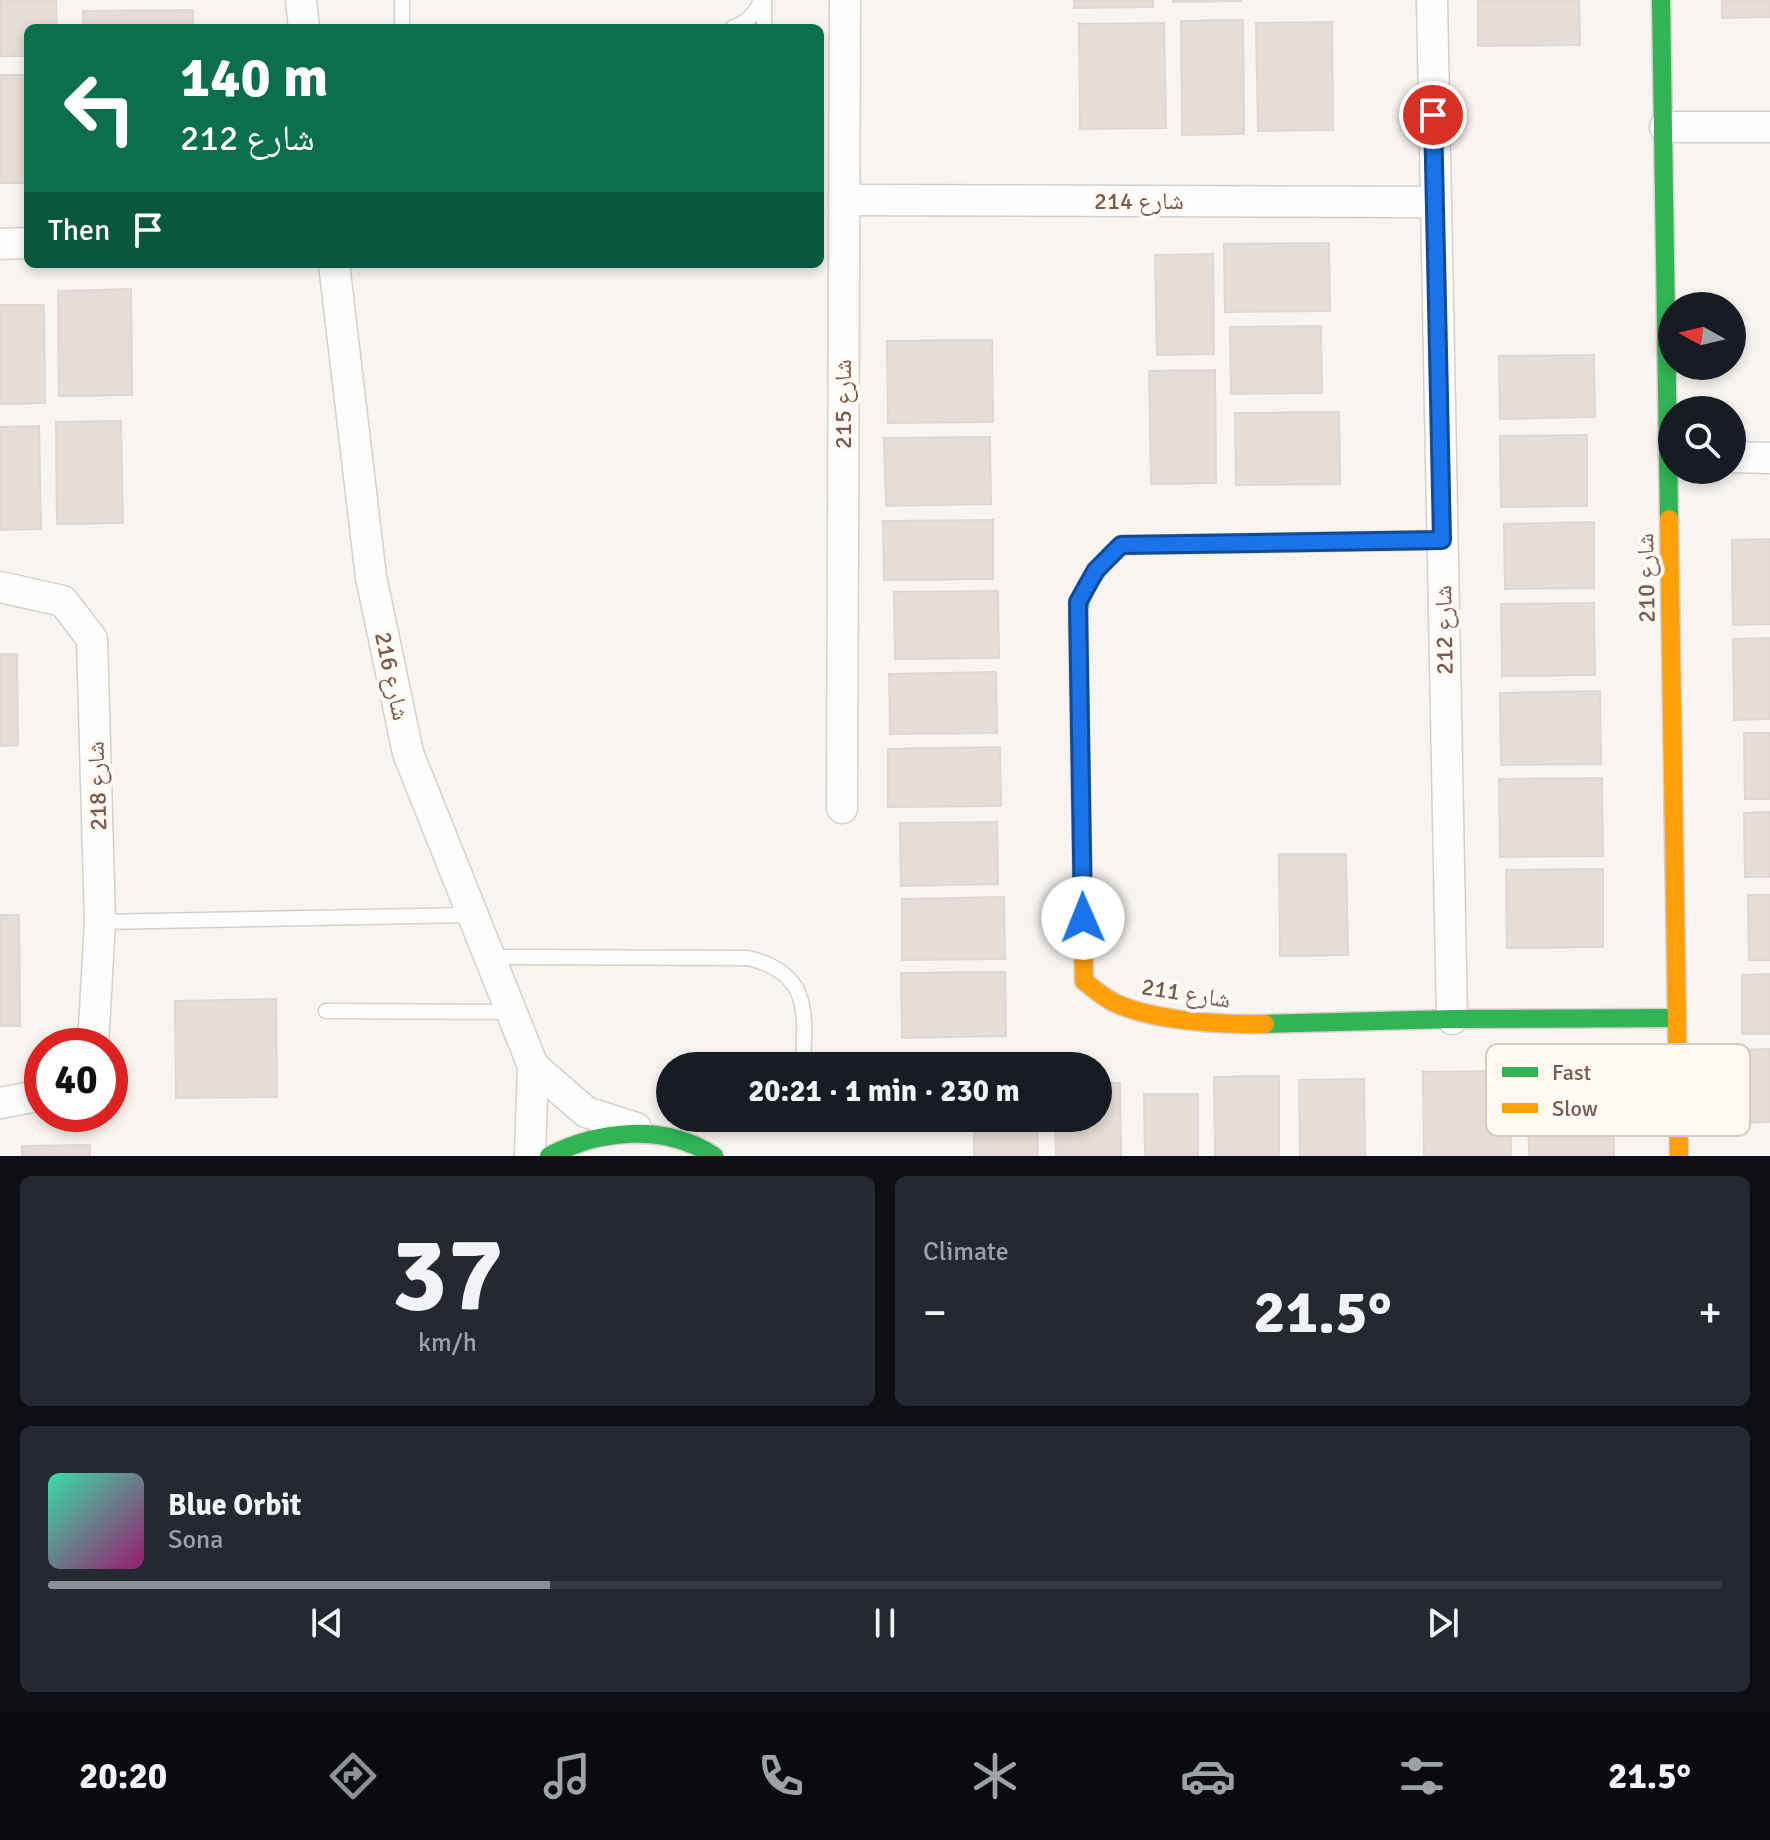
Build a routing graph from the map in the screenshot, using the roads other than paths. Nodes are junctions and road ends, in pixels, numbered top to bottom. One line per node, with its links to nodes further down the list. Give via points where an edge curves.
1 (301, 0): 7 (street)
2 (402, 0): 8 (lane)
3 (763, 0): 9 (lane); 10 (lane)
4 (844, 0): 13 (street, شارع 215)
5 (1432, 0): 14 (street, شارع 212)
6 (1661, 0): 11 (street, شارع 210)
7 (304, 24)
8 (402, 24)
9 (744, 24)
10 (764, 24)
11 (1665, 127): 12 (street); 18 (street, شارع 210)
12 (1770, 127)
13 (844, 200): 14 (street, شارع 214); 24 (street, شارع 215)
14 (1434, 202): 22 (street, شارع 212)
15 (24, 243): 16 (street)
16 (0, 244)
17 (334, 268): 25 (street, شارع 216, via 371,577 408,753)
18 (1669, 396)
19 (1746, 457): 20 (street)
20 (1770, 458)
21 (1670, 484): 30 (street, شارع 210)
22 (1442, 540): 31 (street, شارع 212); 31 (street, شارع 211, via 1121,545 1096,570 1078,602 1084,981 1111,1002 1142,1014 1238,1025)
23 (0, 587): 26 (street, شارع 218, via 63,601 92,639)
24 (842, 808)
25 (471, 915): 26 (lane); 27 (street, شارع 216)
26 (100, 922): 32 (street, شارع 218)
27 (488, 957): 29 (street, شارع 216); 34 (lane, via 748,958 770,963 801,995)
28 (326, 1011): 29 (lane)
29 (510, 1012): 35 (street, شارع 216)
30 (1676, 1018): 31 (street, شارع 211); 33 (street, شارع 210)
31 (1452, 1019)
32 (94, 1028)
33 (1677, 1044)
34 (804, 1052)
35 (533, 1066): 38 (street, شارع 216, via 586,1112); 40 (street, شارع 216)
36 (24, 1098): 37 (street)
37 (0, 1103)
38 (657, 1135): 41 (street, via 612,1134 568,1145); 42 (street)
39 (1679, 1136): 43 (street, شارع 210)
40 (530, 1156)
41 (549, 1156)
42 (714, 1156)
43 (1679, 1156)

